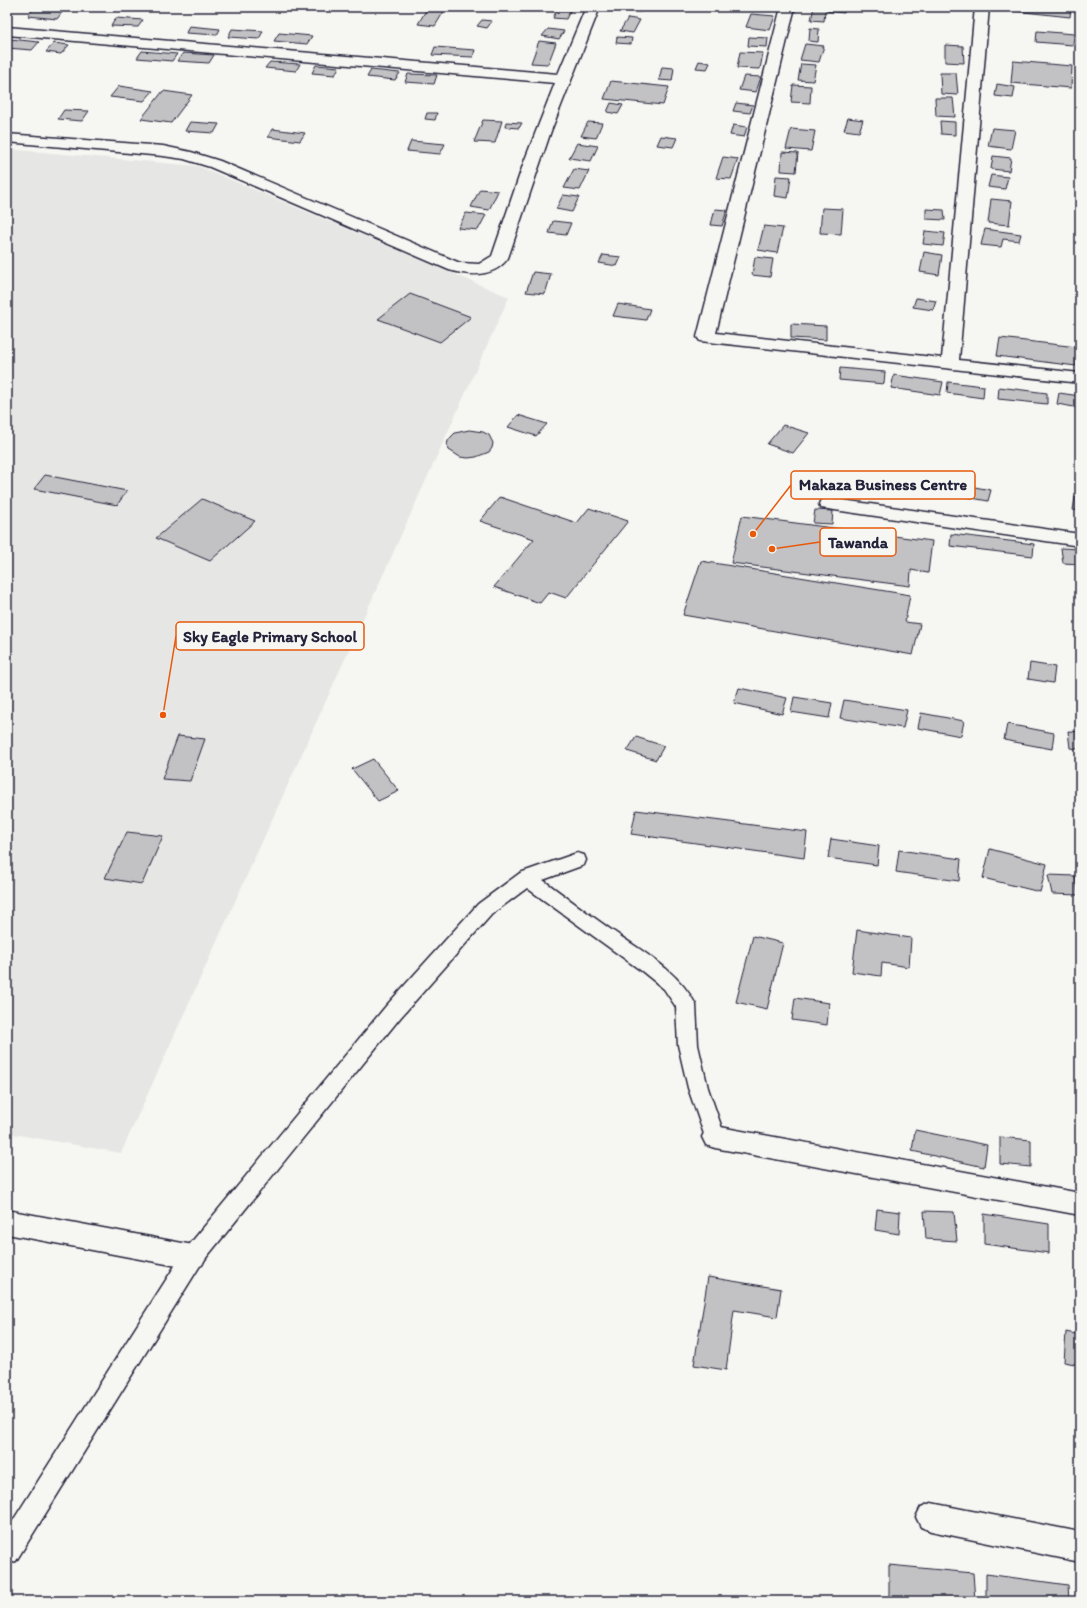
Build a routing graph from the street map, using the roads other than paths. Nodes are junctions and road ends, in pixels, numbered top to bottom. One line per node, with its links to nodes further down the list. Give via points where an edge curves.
1 (593, 7): 5 (street)
2 (788, 7): 7 (street, via 706,337)
3 (982, 7): 7 (street)
4 (7, 31): 5 (street)
5 (562, 79): 6 (street, via 522,188 500,258 494,265 482,269 468,270 455,267 215,164 186,155)
6 (7, 138)
7 (950, 364): 8 (street)
8 (1080, 378)
9 (828, 504): 10 (street)
10 (1080, 540)
11 (577, 860): 12 (lane)
12 (527, 878): 13 (lane, via 671,984 686,1005 688,1045 698,1088); 16 (lane, via 485,909 393,1012)
13 (715, 1137): 14 (street)
14 (1080, 1204)
15 (7, 1222): 16 (street)
16 (193, 1257): 19 (lane)
17 (931, 1517): 18 (street)
18 (1080, 1547)
19 (7, 1552)

